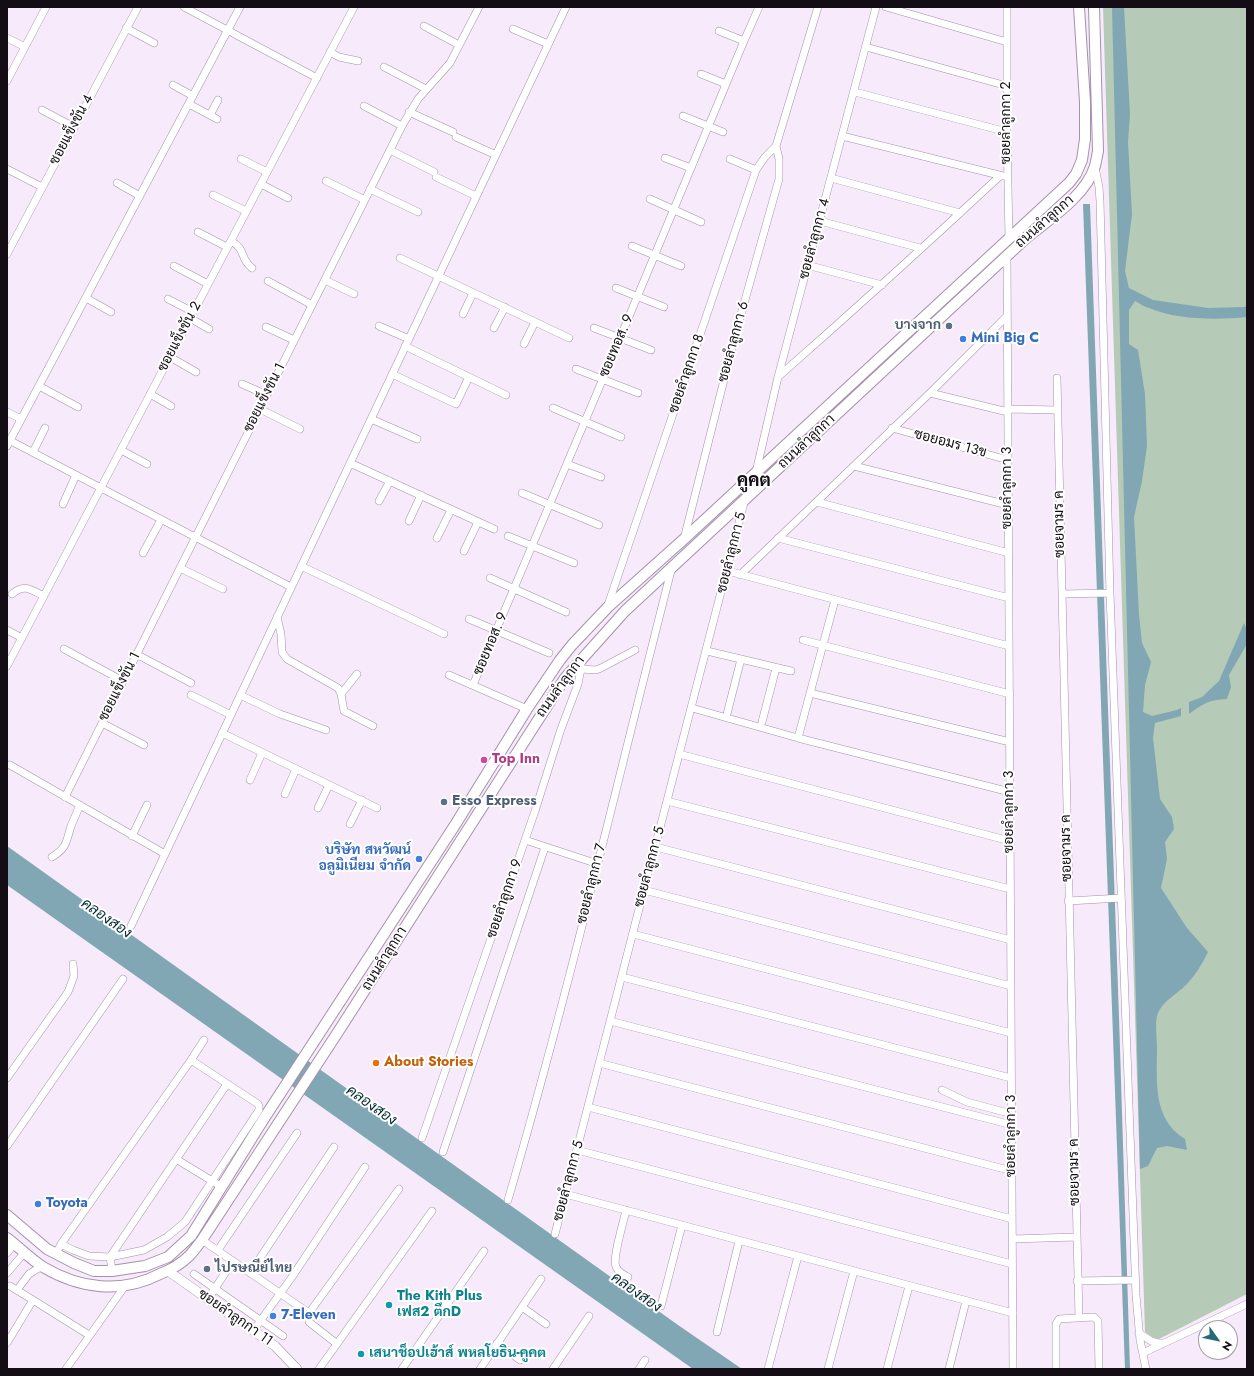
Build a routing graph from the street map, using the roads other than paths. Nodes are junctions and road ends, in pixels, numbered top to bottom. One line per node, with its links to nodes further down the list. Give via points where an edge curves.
1 (46, 7): 26 (street)
2 (184, 7): 18 (street)
3 (240, 7): 18 (street)
4 (354, 7): 28 (street, ซอยแข็งขัน 2)
5 (479, 7): 25 (street, ซอยแข็งขัน 1)
6 (566, 7): 24 (street)
7 (759, 7): 21 (street, ซอยทอส. 9)
8 (818, 7): 54 (street)
9 (876, 7): 27 (street, ซอยลำลูกกา 4)
10 (886, 7): 22 (street)
11 (1006, 7): 22 (street, ซอยลำลูกกา 2)
12 (1079, 7): 85 (main road, ถนนลำลูกกา, via 1085,102 1082,160 1076,174 1062,191)
13 (1094, 7): 60 (main road, ถนนลำลูกกา, via 1098,151)
14 (134, 8): 16 (street, ซอยแข็งขัน 4)
15 (424, 26): 25 (street)
16 (126, 28): 23 (street); 50 (street, ซอยแข็งขัน 4)
17 (513, 28): 24 (street)
18 (228, 30): 32 (street); 39 (street)
19 (719, 31): 21 (street)
20 (7, 38): 26 (street)
21 (744, 41): 34 (street, ซอยทอส. 9)
22 (1007, 42): 36 (street, ซอยลำลูกกา 2)
23 (154, 44)
24 (548, 44): 56 (street)
25 (459, 45): 37 (street, ซอยแข็งขัน 1, via 450,63)
26 (25, 47): 33 (street)
27 (866, 47): 36 (street); 38 (street, ซอยลำลูกกา 4)
28 (330, 52): 29 (street, via 339,57); 32 (street, ซอยแข็งขัน 2)
29 (358, 60)
30 (384, 67): 37 (street)
31 (701, 74): 34 (street)
32 (317, 78): 64 (street, ซอยแข็งขัน 2)
33 (7, 81)
34 (726, 84): 49 (street, ซอยทอส. 9)
35 (173, 85): 39 (street)
36 (1007, 86): 52 (street, ซอยลำลูกกา 2)
37 (426, 89): 44 (street, ซอยแข็งขัน 1)
38 (854, 92): 52 (street); 53 (street, ซอยลำลูกกา 4)
39 (193, 96): 41 (street)
40 (218, 100): 45 (street)
41 (189, 104): 45 (street); 73 (street)
42 (364, 106): 48 (street)
43 (42, 110): 50 (street)
44 (409, 112): 48 (street, ซอยแข็งขัน 1); 56 (street)
45 (210, 115): 47 (street)
46 (683, 116): 49 (street)
47 (217, 119)
48 (402, 126): 55 (street, ซอยแข็งขัน 1)
49 (708, 126): 51 (street); 61 (street, ซอยทอส. 9)
50 (74, 127): 70 (street, ซอยแข็งขัน 4)
51 (723, 132)
52 (1007, 132): 65 (street, ซอยลำลูกกา 2)
53 (842, 136): 65 (street); 66 (street, ซอยลำลูกกา 4)
54 (776, 146): 63 (street, ซอยลำลูกกา 8); 188 (street, ซอยลำลูกกา 6, via 779,179 736,332)
55 (390, 150): 71 (street, ซอยแข็งขัน 1); 74 (street)
56 (496, 156): 74 (street)
57 (665, 158): 61 (street)
58 (242, 159): 64 (street)
59 (730, 159): 63 (street)
60 (1095, 167): 91 (main road, ถนนลำลูกกา, via 1082,190 1070,203 1030,234); 203 (street, via 1100,201)
61 (691, 168): 78 (street, ซอยทอส. 9)
62 (7, 169): 70 (street)
63 (756, 170): 209 (street, ซอยลำลูกกา 8)
64 (267, 172): 69 (street, ซอยแข็งขัน 2)
65 (1004, 176): 81 (street); 85 (street, ซอยลำลูกกา 2)
66 (831, 178): 81 (street); 82 (street, ซอยลำลูกกา 4)
67 (326, 181): 77 (street)
68 (117, 183): 73 (street)
69 (261, 184): 75 (street); 79 (street, ซอยแข็งขัน 2)
70 (42, 187): 89 (street, ซอยแข็งขัน 4)
71 (370, 189): 77 (street, ซอยแข็งขัน 1); 80 (street)
72 (213, 195): 79 (street)
73 (140, 196): 106 (street)
74 (476, 196): 97 (street)
75 (288, 198)
76 (650, 199): 78 (street)
77 (365, 200): 98 (street, ซอยแข็งขัน 1)
78 (674, 210): 83 (street); 90 (street, ซอยทอส. 9)
79 (246, 211): 86 (street, ซอยแข็งขัน 2)
80 (418, 212)
81 (960, 213): 88 (street)
82 (820, 221): 88 (street); 93 (street, ซอยลำลูกกา 4)
83 (701, 222)
84 (198, 232): 86 (street)
85 (1009, 238): 165 (main road, ถนนลำลูกกา)
86 (229, 244): 96 (street, via 242,250 243,259); 100 (street, ซอยแข็งขัน 2)
87 (632, 246): 90 (street)
88 (920, 248): 101 (street)
89 (7, 254)
90 (655, 256): 95 (street); 105 (street, ซอยทอส. 9)
91 (1007, 256): 114 (street, ซอยลำลูกกา 3); 172 (main road, ถนนลำลูกกา)
92 (400, 258): 97 (street)
93 (808, 265): 101 (street); 132 (street, ซอยลำลูกกา 4)
94 (174, 266): 100 (street)
95 (681, 266)
96 (252, 268)
97 (438, 277): 103 (street); 124 (street)
98 (325, 280): 104 (street); 108 (street, ซอยแข็งขัน 1)
99 (268, 281): 108 (street)
100 (208, 284): 113 (street, ซอยแข็งขัน 2)
101 (882, 285): 132 (street)
102 (616, 288): 105 (street)
103 (473, 293): 110 (street); 112 (street)
104 (354, 294)
105 (638, 296): 109 (street); 122 (street, ซอยทอส. 9)
106 (86, 298): 111 (street); 136 (street)
107 (168, 299): 113 (street)
108 (312, 305): 123 (street, ซอยแข็งขัน 1)
109 (664, 307)
110 (505, 308): 115 (street); 118 (street)
111 (111, 312)
112 (463, 314)
113 (192, 315): 120 (street); 127 (street, ซอยแข็งขัน 2)
114 (1007, 316): 138 (street); 147 (street, ซอยลำลูกกา 3)
115 (535, 322): 121 (street); 125 (street)
116 (379, 326): 124 (street)
117 (266, 327): 123 (street)
118 (494, 328)
119 (594, 328): 122 (street)
120 (209, 329)
121 (569, 338)
122 (620, 338): 126 (street); 134 (street, ซอยทอส. 9)
123 (294, 340): 140 (street, ซอยแข็งขัน 1)
124 (407, 343): 130 (street); 131 (street)
125 (524, 344)
126 (651, 350)
127 (170, 357): 129 (street); 139 (street, ซอยแข็งขัน 2)
128 (576, 369): 134 (street)
129 (196, 372)
130 (392, 374): 131 (street, via 456,404); 150 (street)
131 (469, 377): 141 (street)
132 (778, 377): 165 (street, ซอยลำลูกกา 4)
133 (1057, 378): 146 (street, ซอยจามร ค)
134 (603, 379): 137 (street); 151 (street, ซอยทอส. 9)
135 (242, 384): 140 (street)
136 (39, 386): 143 (street); 149 (street)
137 (638, 393)
138 (930, 393): 147 (street); 153 (street)
139 (150, 394): 142 (street); 158 (street, ซอยแข็งขัน 2)
140 (267, 395): 145 (street, ซอยแข็งขัน 1)
141 (506, 395)
142 (171, 406)
143 (78, 407)
144 (553, 408): 151 (street)
145 (260, 409): 154 (street); 185 (street, ซอยแข็งขัน 1)
146 (1058, 410): 147 (street); 205 (street, ซอยจามร ค)
147 (1008, 411): 160 (street, ซอยลำลูกกา 3)
148 (7, 412): 149 (street)
149 (21, 419): 157 (street)
150 (371, 419): 156 (street); 161 (street)
151 (585, 422): 155 (street); 163 (street, ซอยทอส. 9)
152 (45, 428): 159 (street)
153 (892, 428): 160 (street, ซอยอมร 13ข); 164 (street)
154 (300, 429)
155 (621, 437)
156 (417, 439)
157 (8, 442): 159 (street)
158 (121, 450): 162 (street); 169 (street, ซอยแข็งขัน 2)
159 (33, 452): 166 (street)
160 (1008, 460): 177 (street, ซอยลำลูกกา 3)
161 (350, 463): 168 (street); 194 (street)
162 (147, 464)
163 (567, 464): 167 (street); 176 (street, ซอยทอส. 9)
164 (854, 466): 174 (street); 177 (street)
165 (756, 472): 188 (main road, ถนนลำลูกกา)
166 (76, 475): 169 (street); 175 (street)
167 (601, 477)
168 (390, 481): 171 (street); 173 (street)
169 (101, 488): 179 (street); 206 (street, ซอยแข็งขัน 2)
170 (522, 493): 176 (street)
171 (421, 496): 178 (street); 180 (street)
172 (745, 500): 195 (main road, ถนนลำลูกกา); 197 (street, ซอยลำลูกกา 5)
173 (379, 501)
174 (817, 502): 187 (street); 191 (street)
175 (63, 504)
176 (550, 504): 182 (street); 189 (street, ซอยทอส. 9)
177 (1008, 505): 191 (street, ซอยลำลูกกา 3)
178 (451, 510): 181 (street); 186 (street)
179 (161, 520): 185 (street); 192 (street)
180 (409, 521)
181 (478, 522): 183 (street); 190 (street)
182 (599, 524)
183 (494, 529)
184 (508, 536): 189 (street)
185 (195, 537): 196 (street, ซอยแข็งขัน 1); 200 (street)
186 (437, 538)
187 (778, 538): 198 (street); 207 (street)
188 (684, 539): 209 (main road, ถนนลำลูกกา)
189 (532, 546): 193 (street); 201 (street, ซอยทอส. 9)
190 (464, 551)
191 (1009, 553): 207 (street, ซอยลำลูกกา 3)
192 (143, 554)
193 (574, 563)
194 (301, 566): 200 (street); 215 (street)
195 (672, 567): 225 (main road, ถนนลำลูกกา, via 625,611); 278 (street, ซอยลำลูกกา 7)
196 (180, 568): 202 (street); 224 (street, ซอยแข็งขัน 1)
197 (728, 571): 198 (street); 222 (street, ซอยลำลูกกา 5)
198 (740, 575): 208 (street)
199 (490, 578): 201 (street)
200 (291, 587): 211 (street)
201 (515, 588): 210 (street); 214 (street, ซอยทอส. 9)
202 (223, 589)
203 (1107, 593): 205 (street); 281 (street)
204 (12, 594): 206 (street, via 22,588 28,588)
205 (1062, 594): 282 (street, ซอยจามร ค)
206 (44, 596): 216 (street, ซอยแข็งขัน 2)
207 (1009, 598): 219 (street, ซอยลำลูกกา 3)
208 (835, 600): 218 (street); 219 (street)
209 (608, 607): 242 (main road, ถนนลำลูกกา, via 560,660)
210 (566, 612)
211 (277, 617): 237 (street, via 282,652 287,659 331,683); 240 (street)
212 (469, 619): 214 (street)
213 (7, 630): 216 (street)
214 (496, 631): 223 (street); 235 (street, ซอยทอส. 9)
215 (444, 634)
216 (22, 638): 227 (street, ซอยแข็งขัน 2)
217 (803, 640): 218 (street)
218 (823, 644): 236 (street); 238 (street)
219 (1009, 646): 238 (street, ซอยลำลูกกา 3)
220 (64, 649): 233 (street)
221 (635, 650): 229 (street, via 596,670)
222 (707, 651): 226 (street); 241 (street, ซอยลำลูกกา 5)
223 (549, 653)
224 (136, 654): 233 (street, ซอยแข็งขัน 1); 234 (street)
225 (581, 659): 229 (street, ซอยลำลูกกา 9); 256 (main road, ถนนลำลูกกา, via 565,678)
226 (741, 659): 228 (street); 243 (street)
227 (7, 666)
228 (776, 668): 230 (street); 245 (street)
229 (581, 669): 272 (street, ซอยลำลูกกา 9)
230 (790, 672)
231 (357, 674): 237 (street)
232 (449, 675): 235 (street)
233 (123, 681): 246 (street, ซอยแข็งขัน 1)
234 (191, 683)
235 (473, 685): 242 (street)
236 (810, 693): 250 (street); 251 (street)
237 (341, 694): 247 (street, via 344,711)
238 (1010, 694): 251 (street, ซอยลำลูกกา 3)
239 (191, 695): 244 (street)
240 (240, 695): 244 (street); 248 (street, via 280,714)
241 (692, 708): 250 (street); 254 (street, ซอยลำลูกกา 5)
242 (527, 709): 255 (main road, ถนนลำลูกกา)
243 (727, 714)
244 (231, 715): 249 (street)
245 (762, 722)
246 (102, 723): 252 (street); 263 (street, ซอยแข็งขัน 1)
247 (373, 726)
248 (326, 730)
249 (222, 733): 253 (street); 276 (street)
250 (798, 738): 261 (street)
251 (1010, 742): 261 (street, ซอยลำลูกกา 3)
252 (144, 745)
253 (262, 753): 258 (street); 259 (street)
254 (679, 754): 265 (street, ซอยลำลูกกา 5); 273 (street)
255 (498, 756): 256 (main road); 312 (main road, ถนนลำลูกกา)
256 (510, 762): 324 (main road, ถนนลำลูกกา)
257 (10, 765): 263 (street)
258 (296, 769): 260 (street); 262 (street)
259 (250, 780)
260 (329, 785): 264 (street); 268 (street)
261 (1010, 792): 273 (street, ซอยลำลูกกา 3)
262 (286, 794)
263 (65, 796): 266 (street)
264 (362, 800): 269 (street); 270 (street)
265 (667, 801): 275 (street, ซอยลำลูกกา 5); 279 (street)
266 (80, 805): 271 (street); 277 (street, via 66,844)
267 (147, 805): 271 (street)
268 (318, 808)
269 (377, 808)
270 (350, 824)
271 (132, 836): 276 (street)
272 (525, 840): 274 (street); 303 (street, ซอยลำลูกกา 9)
273 (1010, 841): 279 (street, ซอยลำลูกกา 3)
274 (545, 847): 278 (street); 307 (street)
275 (656, 847): 280 (street, ซอยลำลูกกา 5); 285 (street)
276 (164, 854): 283 (street)
277 (52, 857)
278 (598, 864): 315 (street, ซอยลำลูกกา 7)
279 (1010, 889): 285 (street, ซอยลำลูกกา 3)
280 (644, 890): 284 (street, ซอยลำลูกกา 5); 289 (street)
281 (1118, 898): 282 (street); 347 (street)
282 (1068, 901): 322 (street, ซอยจามร ค)
283 (131, 926)
284 (633, 934): 287 (street, ซอยลำลูกกา 5); 291 (street)
285 (1011, 940): 289 (street, ซอยลำลูกกา 3)
286 (73, 964): 295 (street, via 74,976 68,992)
287 (622, 977): 290 (street, ซอยลำลูกกา 5); 296 (street)
288 (123, 979): 304 (street)
289 (1011, 986): 291 (street, ซอยลำลูกกา 3)
290 (610, 1021): 294 (street, ซอยลำลูกกา 5); 301 (street)
291 (1011, 1033): 296 (street, ซอยลำลูกกา 3)
292 (204, 1040): 293 (street)
293 (191, 1060): 297 (street); 327 (street)
294 (599, 1064): 299 (street, ซอยลำลูกกา 5); 310 (street)
295 (7, 1078)
296 (1011, 1078): 300 (street, ซอยลำลูกกา 3)
297 (226, 1084): 308 (street); 311 (street, via 260,1106)
298 (942, 1090): 300 (street, via 967,1102)
299 (588, 1107): 306 (street, ซอยลำลูกกา 5); 319 (street)
300 (1012, 1114): 301 (street, ซอยลำลูกกา 3)
301 (1012, 1125): 310 (street, ซอยลำลูกกา 3)
302 (297, 1133): 328 (street)
303 (422, 1138)
304 (7, 1146)
305 (334, 1147): 342 (street)
306 (577, 1150): 314 (street, ซอยลำลูกกา 5); 336 (street)
307 (443, 1152)
308 (176, 1159): 311 (street); 334 (street)
309 (365, 1167): 353 (street)
310 (1012, 1171): 319 (street, ซอยลำลูกกา 3)
311 (212, 1181): 312 (street); 334 (street, via 184,1222 167,1237 144,1250)
312 (222, 1187): 339 (main road, ถนนลำลูกกา, via 191,1236 168,1257 145,1266)
313 (399, 1188): 360 (street)
314 (565, 1194): 316 (street); 321 (street, ซอยลำลูกกา 5)
315 (508, 1200)
316 (626, 1210): 320 (street); 344 (street, via 615,1265)
317 (432, 1211): 372 (street)
318 (7, 1215): 332 (main road, ถนนลำลูกกา)
319 (1012, 1219): 323 (street, ซอยลำลูกกา 3)
320 (682, 1225): 326 (street); 358 (street)
321 (555, 1234)
322 (1076, 1237): 323 (street); 346 (street, ซอยจามร ค)
323 (1012, 1239): 336 (street, ซอยลำลูกกา 3)
324 (202, 1240): 328 (street); 338 (main road, ถนนลำลูกกา, via 188,1257)
325 (11, 1241): 329 (main road, ถนนลำลูกกา); 331 (street)
326 (739, 1241): 333 (street); 367 (street)
327 (61, 1244): 332 (street); 334 (street, via 89,1256)
328 (218, 1250): 335 (street)
329 (25, 1252): 337 (main road, ถนนลำลูกกา); 341 (street)
330 (484, 1252): 381 (street)
331 (7, 1253)
332 (56, 1254): 339 (main road, ถนนลำลูกกา, via 94,1271)
333 (798, 1256): 340 (street); 385 (street)
334 (110, 1257): 339 (street)
335 (233, 1261): 342 (street); 352 (street)
336 (1012, 1264): 361 (street, ซอยลำลูกกา 3)
337 (42, 1266): 349 (street, via 29,1274); 350 (main road, ถนนลำลูกกา, via 66,1279 86,1285)
338 (168, 1270): 350 (main road, ถนนลำลูกกา, via 146,1281); 354 (street, ซอยลำลูกกา 11)
339 (112, 1271)
340 (854, 1271): 351 (street); 386 (street)
341 (7, 1273)
342 (250, 1273): 353 (street)
343 (194, 1274): 352 (street)
344 (628, 1277)
345 (541, 1280): 359 (street)
346 (1077, 1281): 347 (street); 363 (street, ซอยจามร ค)
347 (1129, 1281): 368 (street)
348 (10, 1286): 355 (street)
349 (20, 1286)
350 (125, 1286): 369 (street)
351 (909, 1286): 356 (street); 387 (street)
352 (215, 1289): 354 (street); 364 (street)
353 (280, 1293): 360 (street); 364 (street)
354 (208, 1299): 366 (street, ซอยลำลูกกา 11)
355 (33, 1300): 369 (street); 371 (street)
356 (966, 1301): 361 (street); 388 (street)
357 (1247, 1304): 374 (street)
358 (661, 1306)
359 (522, 1307): 365 (street); 373 (street)
360 (309, 1313): 372 (street, via 309,1322)
361 (1013, 1313): 389 (street, ซอยลำลูกกา 3)
362 (589, 1316): 383 (street)
363 (1079, 1318): 390 (street, via 1059,1319 1056,1324); 391 (street, via 1094,1317 1098,1321)
364 (261, 1320): 366 (street); 370 (street)
365 (546, 1324)
366 (253, 1330): 378 (street, ซอยลำลูกกา 11, via 275,1346)
367 (717, 1332)
368 (1139, 1333): 374 (street, via 1150,1341); 375 (street)
369 (89, 1335): 379 (street)
370 (283, 1336)
371 (7, 1343)
372 (337, 1344): 380 (street)
373 (497, 1344): 376 (street); 382 (street)
374 (1162, 1344): 375 (street)
375 (1143, 1354): 392 (street)
376 (520, 1360)
377 (645, 1360): 384 (street)
378 (293, 1367)
379 (66, 1369)
380 (319, 1369)
381 (402, 1369)
382 (480, 1369)
383 (553, 1369)
384 (639, 1369)
385 (768, 1369)
386 (828, 1369)
387 (887, 1369)
388 (949, 1369)
389 (1012, 1369)
390 (1056, 1369)
391 (1099, 1369)
392 (1146, 1369)

